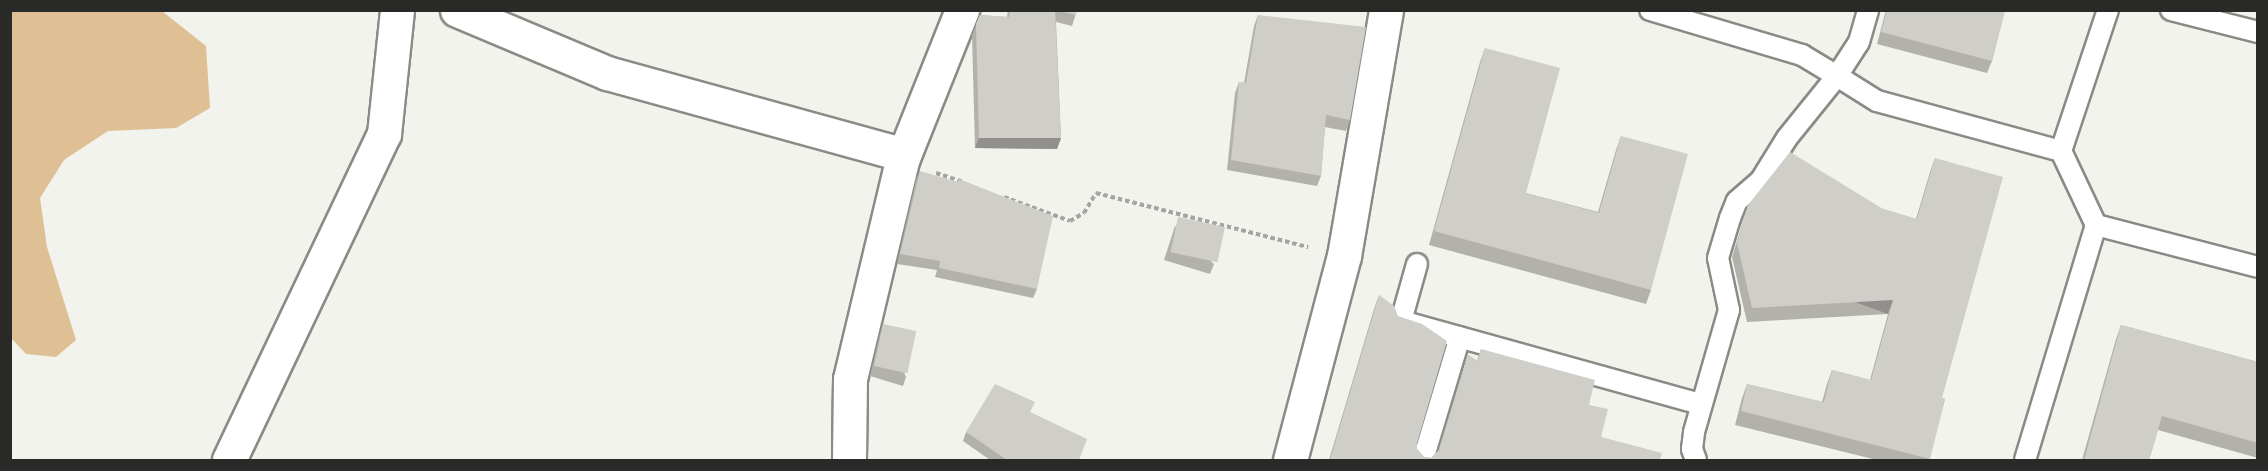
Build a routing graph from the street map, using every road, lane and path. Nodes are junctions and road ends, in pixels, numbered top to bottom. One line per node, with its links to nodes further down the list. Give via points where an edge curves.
1 (397, 10): 21 (street, via 384,134)
2 (457, 10): 12 (street, via 607,73)
3 (962, 10): 12 (street)
4 (1386, 10): 16 (street)
5 (1650, 10): 10 (lane, via 1802,55)
6 (1868, 10): 10 (lane, via 1859,42)
7 (2108, 10): 11 (lane)
8 (2171, 10): 9 (lane)
9 (2258, 32)
10 (1836, 76): 11 (lane, via 1877,101); 20 (lane, via 1787,138 1761,180 1737,201 1730,218 1718,258 1729,310)
11 (2061, 152): 15 (lane)
12 (903, 158): 13 (path); 22 (street, via 850,379)
13 (969, 184)
14 (992, 193): 16 (path, via 1070,221 1084,213 1096,193)
15 (2096, 225): 18 (lane); 26 (lane)
16 (1344, 256): 23 (street)
17 (1418, 264): 19 (lane, via 1401,321)
18 (2258, 267)
19 (1460, 337): 20 (lane); 24 (lane)
20 (1701, 404): 25 (lane, via 1692,449)
21 (229, 460)
22 (849, 460)
23 (1290, 460)
24 (1423, 460)
25 (1696, 460)
26 (2025, 460)

